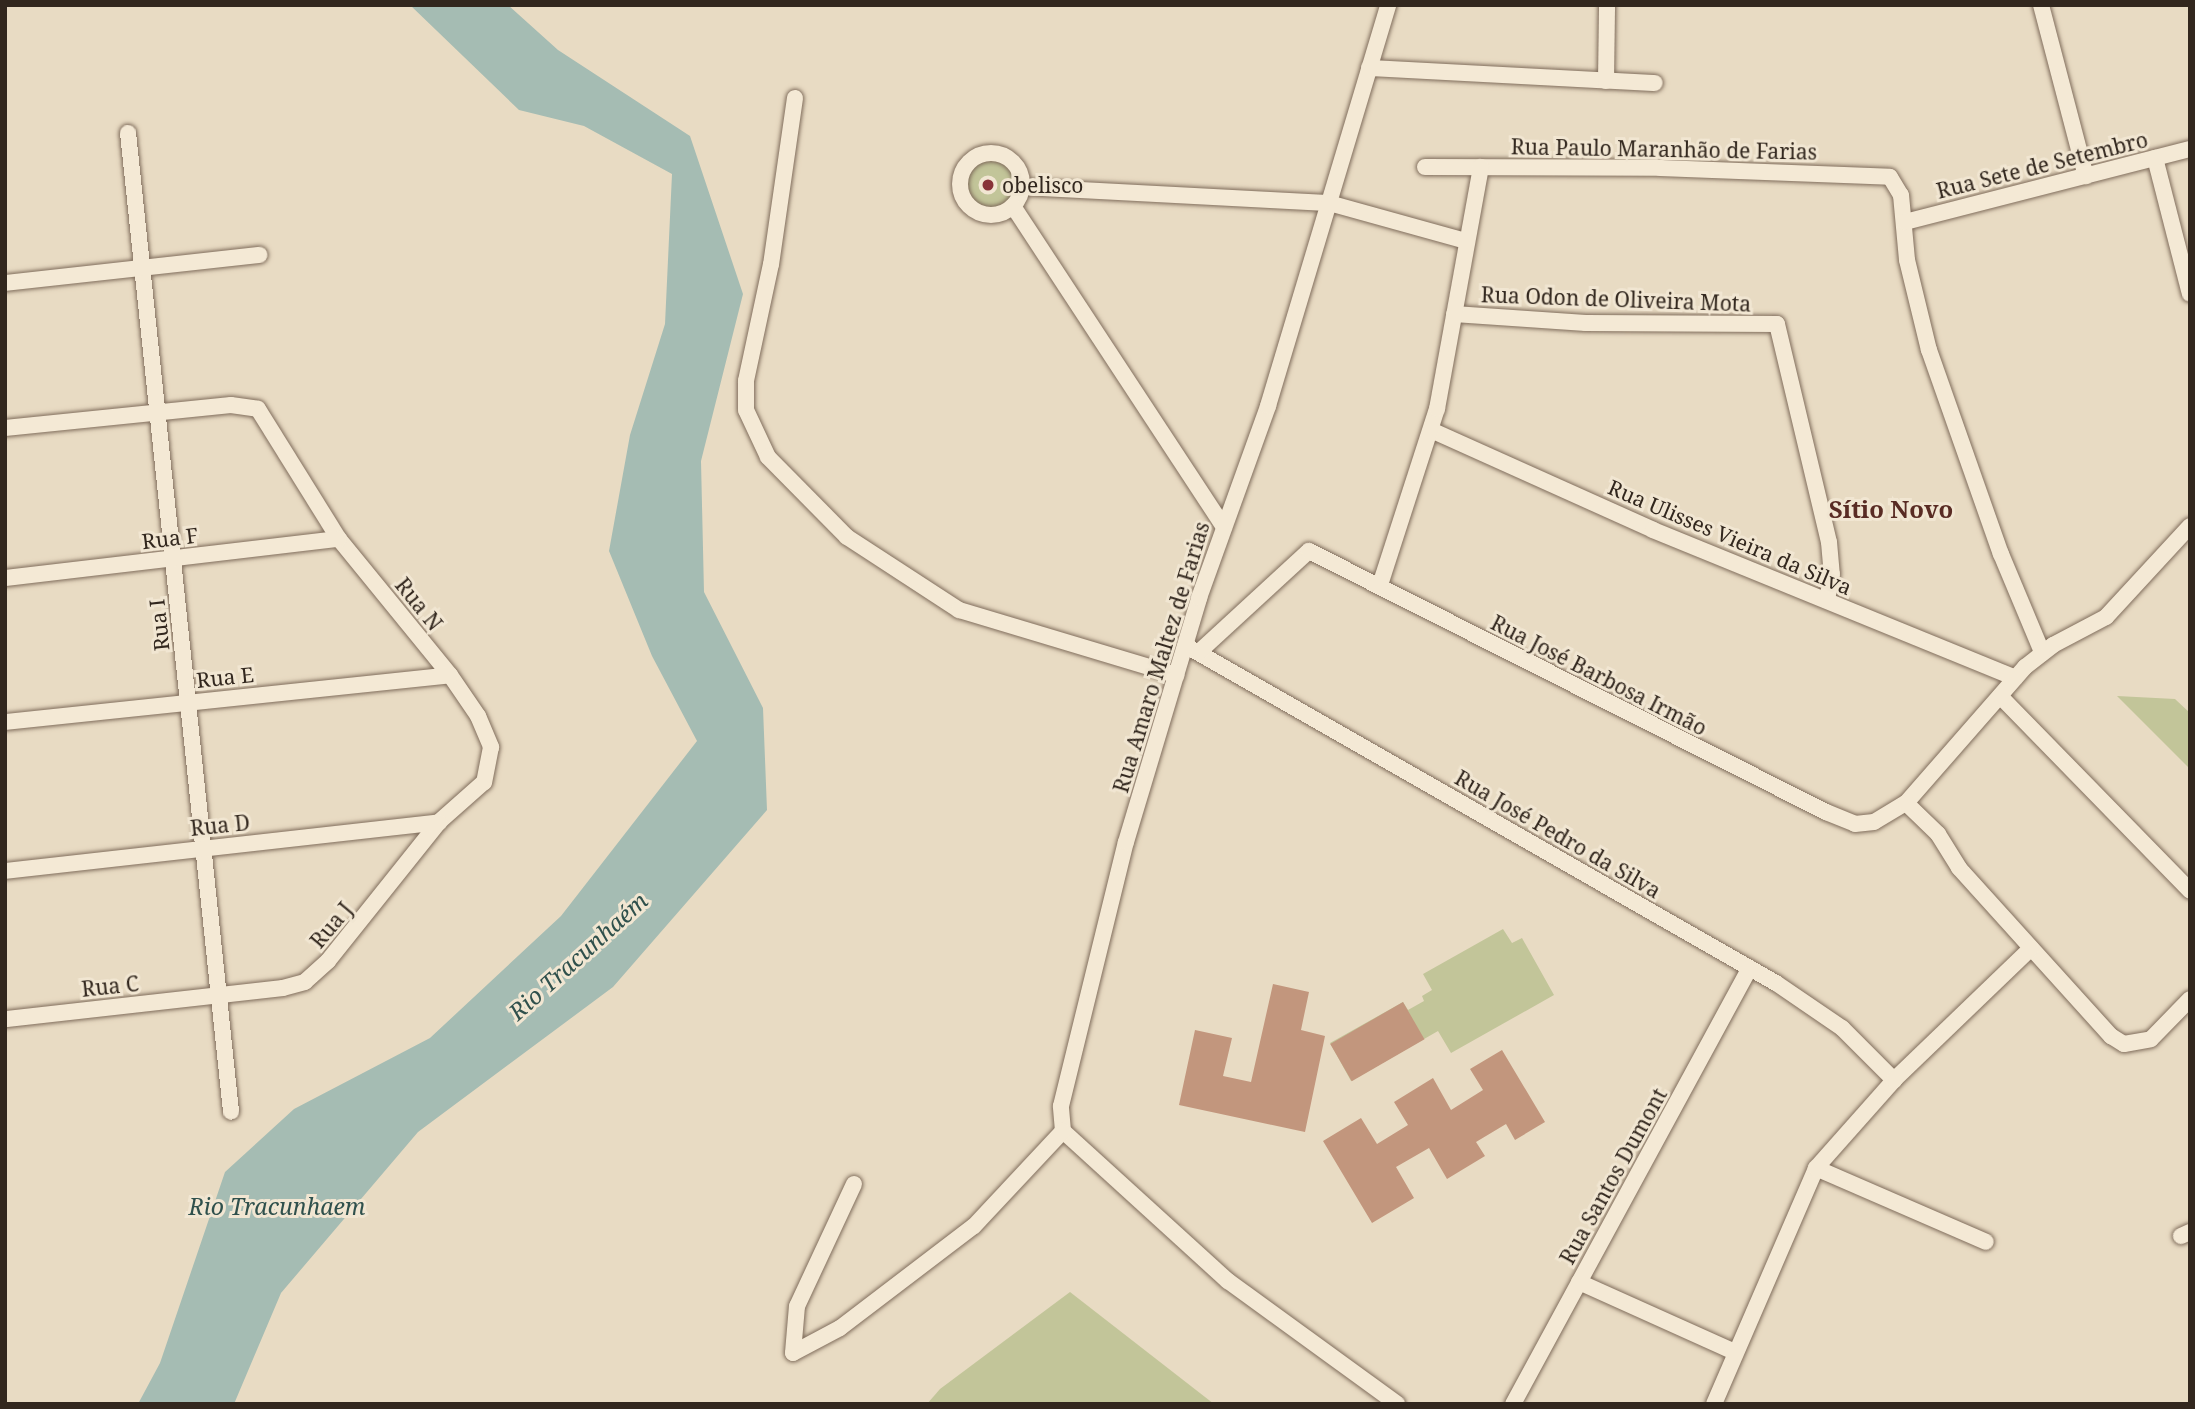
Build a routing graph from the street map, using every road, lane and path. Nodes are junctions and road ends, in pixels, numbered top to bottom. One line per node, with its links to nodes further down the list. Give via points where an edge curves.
1 (1388, 5): 4 (street, Rua Amaro Maltez de Farias)
2 (1607, 5): 5 (street)
3 (2040, 5): 13 (street)
4 (1369, 68): 5 (street); 15 (street, Rua Amaro Maltez de Farias)
5 (1606, 81): 6 (street)
6 (1655, 83)
7 (794, 98): 38 (street, via 771,264 746,381 746,410 768,457 847,537 959,610)
8 (128, 134): 20 (street, Rua I)
9 (2190, 149): 10 (street, Rua Sete de Setembro)
10 (2155, 158): 13 (street, Rua Sete de Setembro); 22 (street)
11 (1424, 167): 12 (street, Rua Paulo Maranhão de Farias)
12 (1481, 167): 17 (street, Rua Paulo Maranhão de Farias, via 1873,174 1890,177 1898,186); 18 (street)
13 (2086, 176): 17 (street, Rua Sete de Setembro)
14 (1022, 187): 15 (street); 16 (street); 16 (street, via 1017,168 1003,155 975,157 962,172 960,192 973,210 993,215)
15 (1329, 203): 18 (street); 28 (street, Rua Amaro Maltez de Farias, via 1268,406)
16 (1013, 206): 28 (street)
17 (1905, 222): 35 (street, via 1907,260 1929,350 1996,541)
18 (1466, 242): 23 (street)
19 (259, 255): 20 (street)
20 (142, 267): 21 (street); 24 (street, Rua I)
21 (5, 283)
22 (2190, 294)
23 (1454, 314): 26 (street); 33 (street, Rua Odon de Oliveira Mota, via 1586,323 1777,324 1829,542 1832,574)
24 (157, 411): 25 (street); 29 (street, Rua N, via 231,405 258,410); 30 (street, Rua I)
25 (5, 428)
26 (1431, 430): 32 (street); 33 (street, Rua Ulisses Vieira da Silva, via 1653,530)
27 (2190, 526): 35 (street, via 2106,617)
28 (1224, 527): 34 (street, Rua Amaro Maltez de Farias)
29 (339, 539): 30 (street, Rua F); 37 (street, Rua N)
30 (173, 559): 31 (street, Rua F); 40 (street, Rua I)
31 (5, 578)
32 (1380, 585): 34 (street, Rua José Barbosa Irmão, via 1309,551); 42 (street, Rua José Barbosa Irmão, via 1826,812 1855,824 1874,822)
33 (1827, 600): 36 (street, Rua Ulisses Vieira da Silva)
34 (1192, 648): 38 (street, Rua Amaro Maltez de Farias); 48 (street, Rua José Pedro da Silva)
35 (2042, 652): 36 (street)
36 (2020, 673): 39 (street)
37 (450, 675): 40 (street, Rua E); 43 (street, Rua N, via 486,732 490,761 484,782)
38 (1176, 675): 54 (street, Rua Amaro Maltez de Farias, via 1110,908 1061,1106)
39 (2000, 696): 42 (street); 46 (street)
40 (188, 702): 41 (street, Rua E); 44 (street, Rua I)
41 (5, 722)
42 (1906, 803): 47 (street, via 1938,834 1959,868)
43 (439, 822): 44 (street, Rua D); 49 (street, Rua J, via 318,972 294,986)
44 (203, 848): 45 (street, Rua D); 49 (street, Rua I)
45 (5, 871)
46 (2190, 891)
47 (2031, 948): 50 (street, via 2111,1036 2124,1044 2151,1039); 52 (street)
48 (1750, 968): 52 (street, Rua José Pedro da Silva, via 1842,1028); 58 (street, Rua Santos Dumont)
49 (218, 996): 51 (street, Rua C); 53 (street, Rua I)
50 (2190, 999)
51 (5, 1019)
52 (1894, 1080): 55 (street)
53 (231, 1112)
54 (1063, 1131): 56 (street, via 974,1226 840,1328 793,1353 797,1306); 60 (street, via 1227,1282)
55 (1816, 1168): 57 (street); 59 (street)
56 (854, 1184)
57 (1986, 1242)
58 (1579, 1282): 59 (street); 61 (street, Rua Santos Dumont)
59 (1735, 1352): 62 (street)
60 (1397, 1404)
61 (1513, 1404)
62 (1714, 1404)

